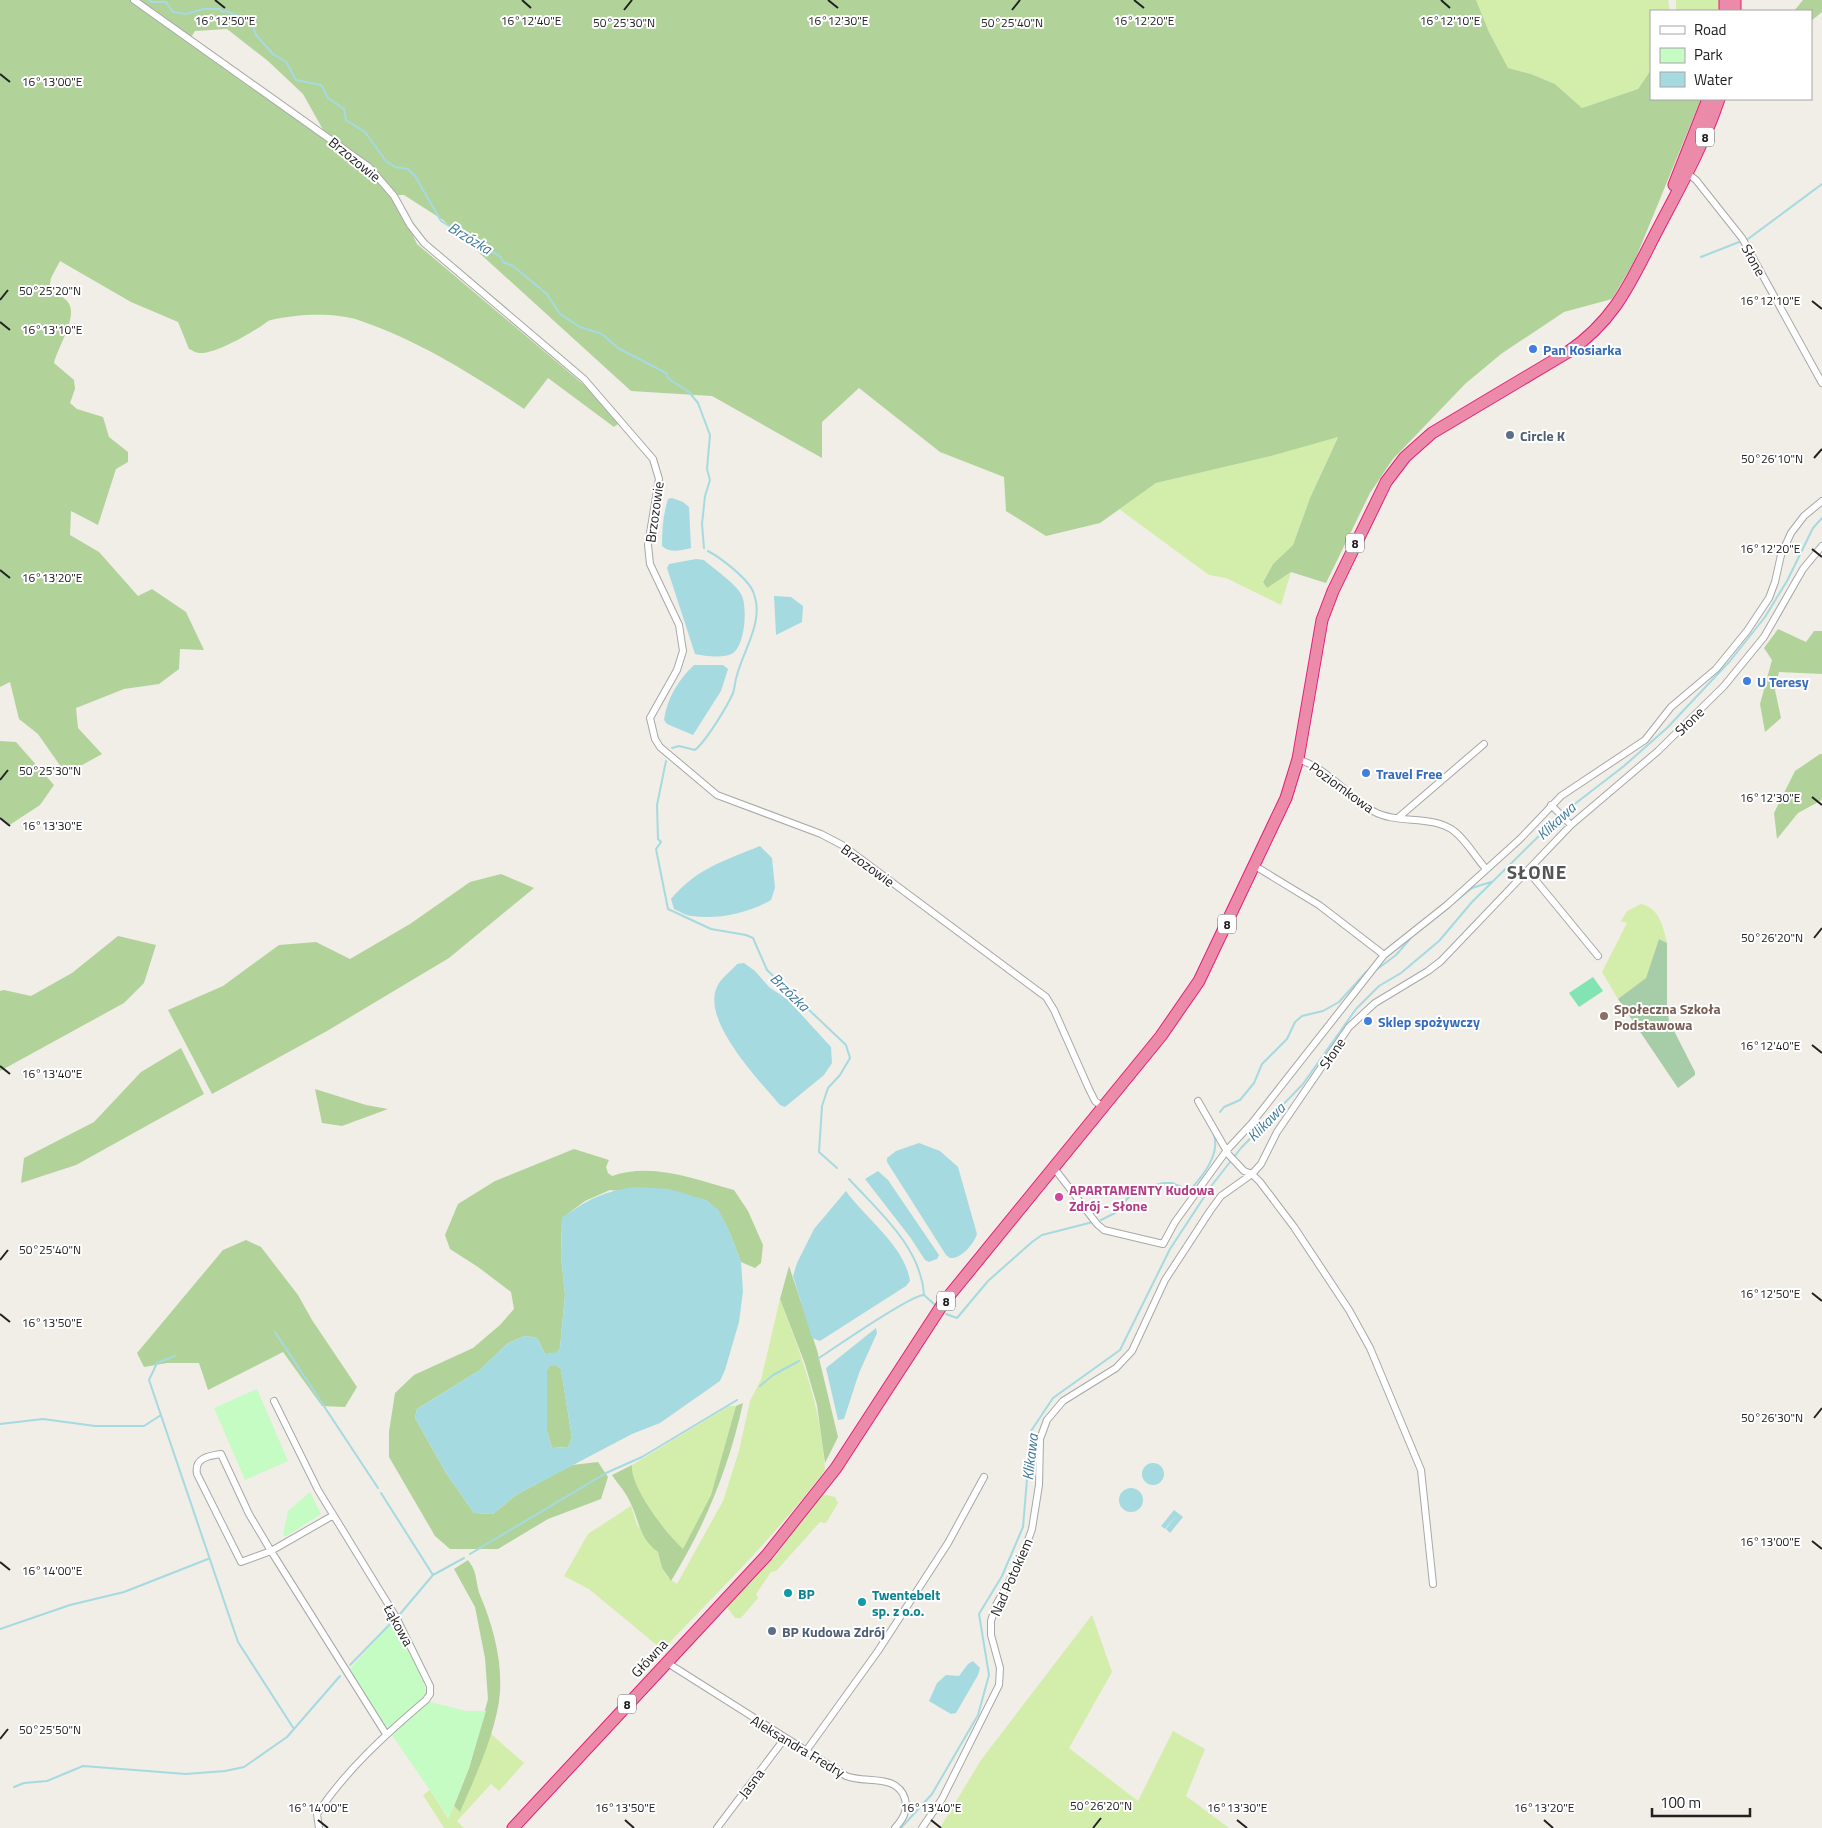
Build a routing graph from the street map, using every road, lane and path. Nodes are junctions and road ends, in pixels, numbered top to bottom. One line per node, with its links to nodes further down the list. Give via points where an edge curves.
1 (134, 0): 19 (street, Brzozowie, via 369,167 394,196 410,226 424,243 584,378 646,448 657,466 659,480 648,545 650,564 679,625 683,642 681,661 650,718 654,739 660,747 717,795 842,845 1046,997 1095,1101)
2 (1708, 100): 4 (highway, 8)
3 (1719, 100): 4 (highway, 8)
4 (1684, 171): 5 (street, Słone, via 1700,184 1742,238); 9 (highway, 8, via 1630,286 1593,333 1558,358 1432,433 1405,457 1386,482 1326,610 1314,656)
5 (1822, 383)
6 (1822, 501): 10 (street, via 1791,533 1769,598 1716,669 1671,707 1645,740)
7 (1822, 546): 12 (street, Słone, via 1803,569 1764,637 1724,686 1658,751)
8 (1484, 744): 11 (street)
9 (1298, 759): 11 (street, Poziomkowa, via 1318,768 1372,810 1384,816); 13 (highway, 8, via 1282,808)
10 (1551, 805): 12 (street); 14 (street)
11 (1399, 817): 14 (street, Poziomkowa, via 1430,822 1454,831)
12 (1571, 825): 15 (street, Słone)
13 (1255, 866): 16 (street, via 1319,905); 19 (highway, 8, via 1191,994)
14 (1486, 869): 16 (street)
15 (1528, 871): 17 (street); 22 (street, Słone, via 1441,961 1375,1003 1354,1022 1284,1120 1261,1164)
16 (1384, 955): 20 (street)
17 (1598, 956)
18 (1198, 1101): 20 (street)
19 (1103, 1107): 21 (highway, 8)
20 (1228, 1153): 21 (street, via 1175,1222 1164,1244 1104,1230); 22 (street, via 1239,1167)
21 (1054, 1168): 29 (highway, Główna / 8, via 940,1308 806,1508 767,1555)
22 (1252, 1174): 23 (street, Słone, via 1221,1196); 28 (street, via 1306,1245 1349,1310 1373,1356 1421,1470)
23 (1173, 1268): 37 (street, Nad Potokiem, via 1132,1351 1116,1368 1063,1401 1044,1426 1039,1446 1040,1485 1032,1529 1021,1560 992,1615 991,1635 1000,1668 999,1685 942,1799)
24 (274, 1401): 26 (street, Łąkowa)
25 (984, 1477): 32 (street, via 957,1529 878,1651)
26 (332, 1516): 27 (street); 30 (street, Łąkowa, via 396,1617 430,1686 426,1700)
27 (270, 1551): 27 (street, via 251,1560 241,1562 238,1559 197,1474 201,1458 221,1454); 30 (street)
28 (1433, 1584)
29 (666, 1662): 31 (street, Aleksandra Fredry); 34 (highway, Główna / 8)
30 (386, 1734): 33 (street, Łąkowa, via 333,1790 317,1814)
31 (785, 1738): 32 (street, Aleksandra Fredry); 35 (street, Jasna)
32 (806, 1751): 36 (street, Aleksandra Fredry, via 857,1780 879,1780 897,1786 906,1802 906,1812)
33 (319, 1828)
34 (513, 1828)
35 (717, 1828)
36 (895, 1828)
37 (922, 1828)

